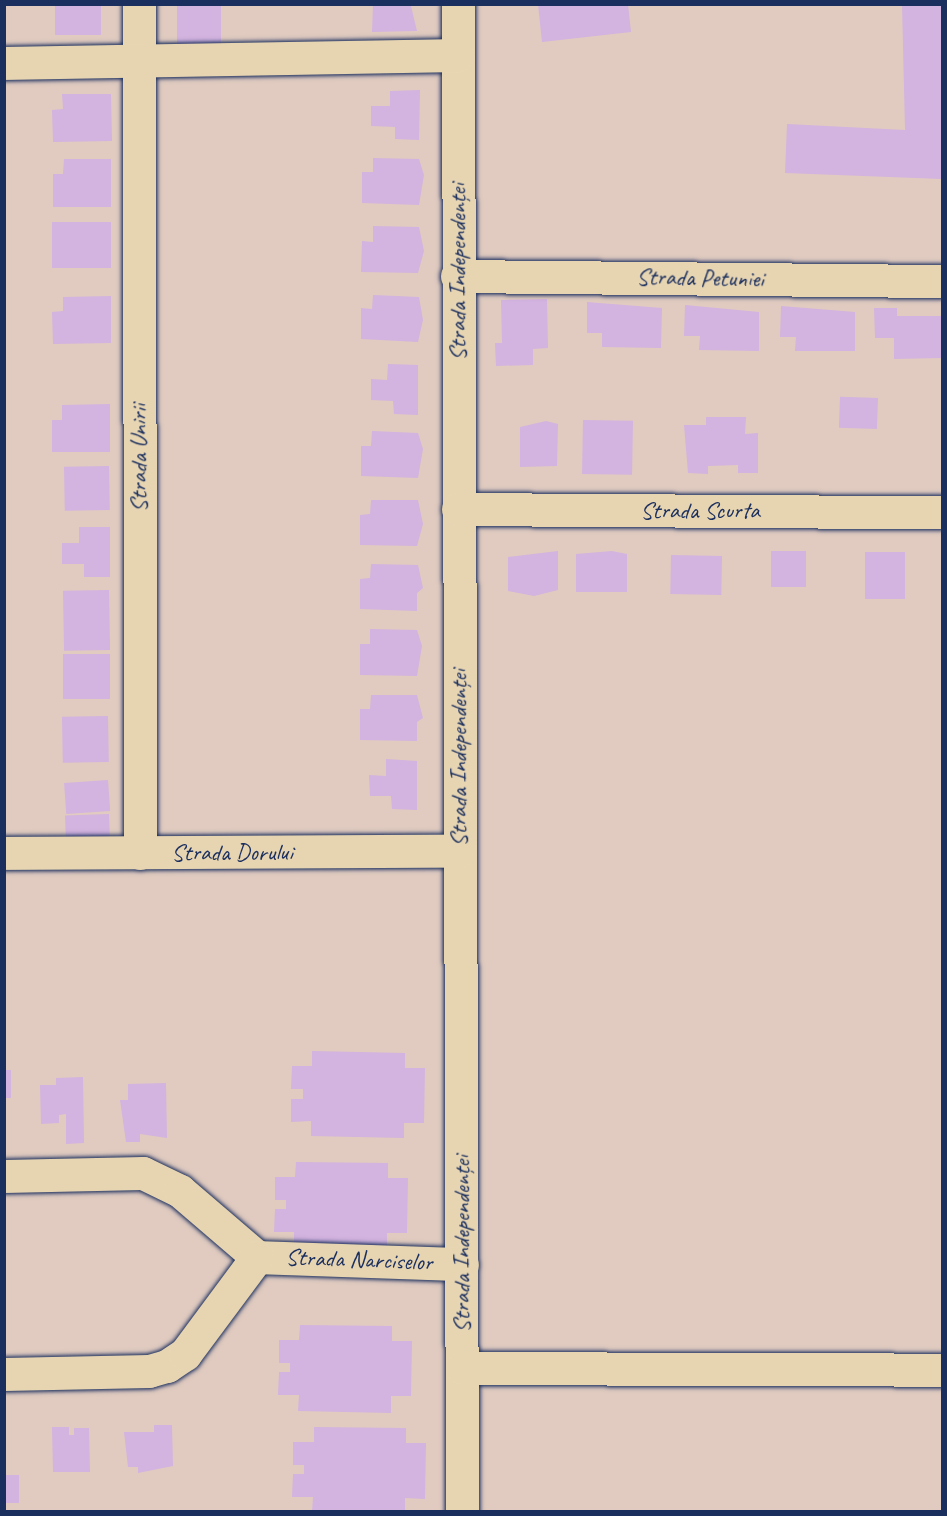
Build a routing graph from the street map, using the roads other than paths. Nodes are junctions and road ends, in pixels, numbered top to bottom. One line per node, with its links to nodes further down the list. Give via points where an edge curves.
1 (138, 4): 4 (street, Strada Unirii)
2 (458, 4): 3 (street, Strada Independenței)
3 (458, 55): 4 (street); 6 (street, Strada Independenței)
4 (139, 62): 5 (street); 12 (street, Strada Unirii)
5 (4, 63)
6 (458, 276): 7 (street, Strada Petuniei); 8 (street, Strada Independenței)
7 (942, 281)
8 (458, 509): 9 (street, Strada Scurta); 10 (street, Strada Independenței)
9 (942, 512)
10 (460, 851): 12 (street, Strada Dorului); 15 (street, Strada Independenței)
11 (4, 853): 12 (street, Strada Dorului)
12 (140, 853)
13 (4, 1176): 14 (street, Strada Narciselor, via 153,1176 180,1191)
14 (257, 1257): 15 (street, Strada Narciselor); 18 (street, Strada Narciselor, via 185,1354 166,1366 149,1371)
15 (462, 1264): 16 (street, Strada Independenței)
16 (462, 1368): 17 (street); 19 (street, Strada Independenței)
17 (942, 1370)
18 (4, 1374)
19 (462, 1512)

